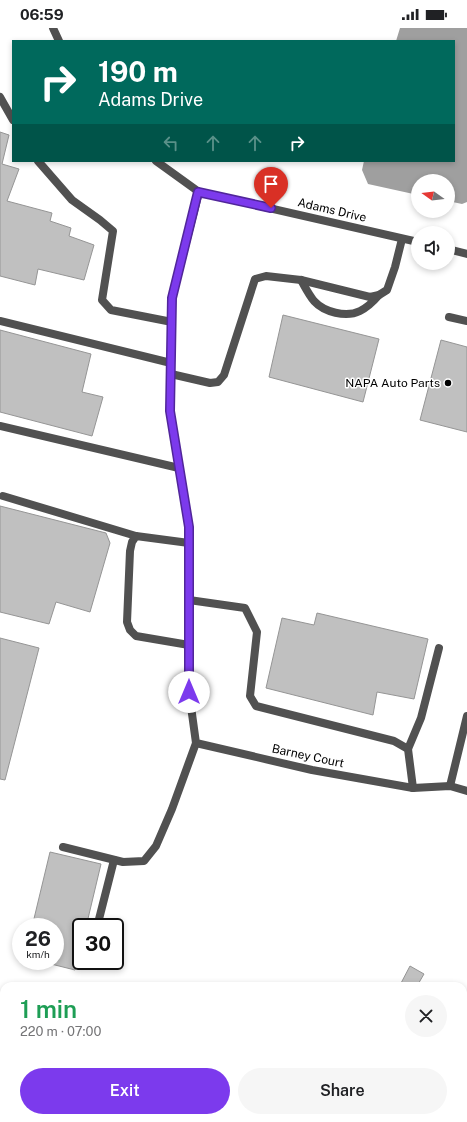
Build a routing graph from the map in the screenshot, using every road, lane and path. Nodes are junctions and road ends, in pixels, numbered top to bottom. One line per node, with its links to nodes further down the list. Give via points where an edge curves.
1 (53, 28): 2 (street)
2 (59, 40)
3 (0, 98): 4 (street)
4 (12, 118)
5 (39, 162): 16 (street, via 72,200 113,231 102,300 111,310)
6 (157, 162): 7 (street, Adams Drive)
7 (198, 192): 8 (street, Adams Drive); 16 (street, via 172,298)
8 (402, 239): 9 (street, Adams Drive); 13 (street, via 396,268 387,290)
9 (411, 241)
10 (455, 251): 11 (street)
11 (467, 254)
12 (301, 280): 13 (street, via 370,297); 13 (street, via 314,301 337,314 358,312 370,305); 19 (street, via 266,276 255,279 224,375 218,382 210,383)
13 (379, 295)
14 (449, 317): 17 (street)
15 (0, 321): 18 (street)
16 (172, 322): 18 (street)
17 (467, 322)
18 (171, 363): 19 (street)
19 (171, 374): 21 (street, via 170,411)
20 (0, 426): 21 (street)
21 (179, 468): 24 (street, via 189,527)
22 (3, 496): 23 (street)
23 (136, 536): 24 (street); 26 (street, via 130,552 127,622 130,630 136,636)
24 (189, 543): 25 (street)
25 (189, 600): 26 (street); 30 (street, via 245,608 257,632 250,696 256,706 394,741)
26 (189, 645): 29 (street, via 189,692)
27 (439, 648): 30 (street, via 421,718)
28 (467, 716): 31 (street)
29 (196, 743): 32 (street, Barney Court, via 312,770); 35 (street, via 156,846 144,861)
30 (408, 749): 32 (street)
31 (450, 786): 32 (street, Barney Court); 33 (street, Barney Court)
32 (413, 788)
33 (467, 791)
34 (63, 847): 35 (street)
35 (114, 860): 36 (street)
36 (100, 918)

